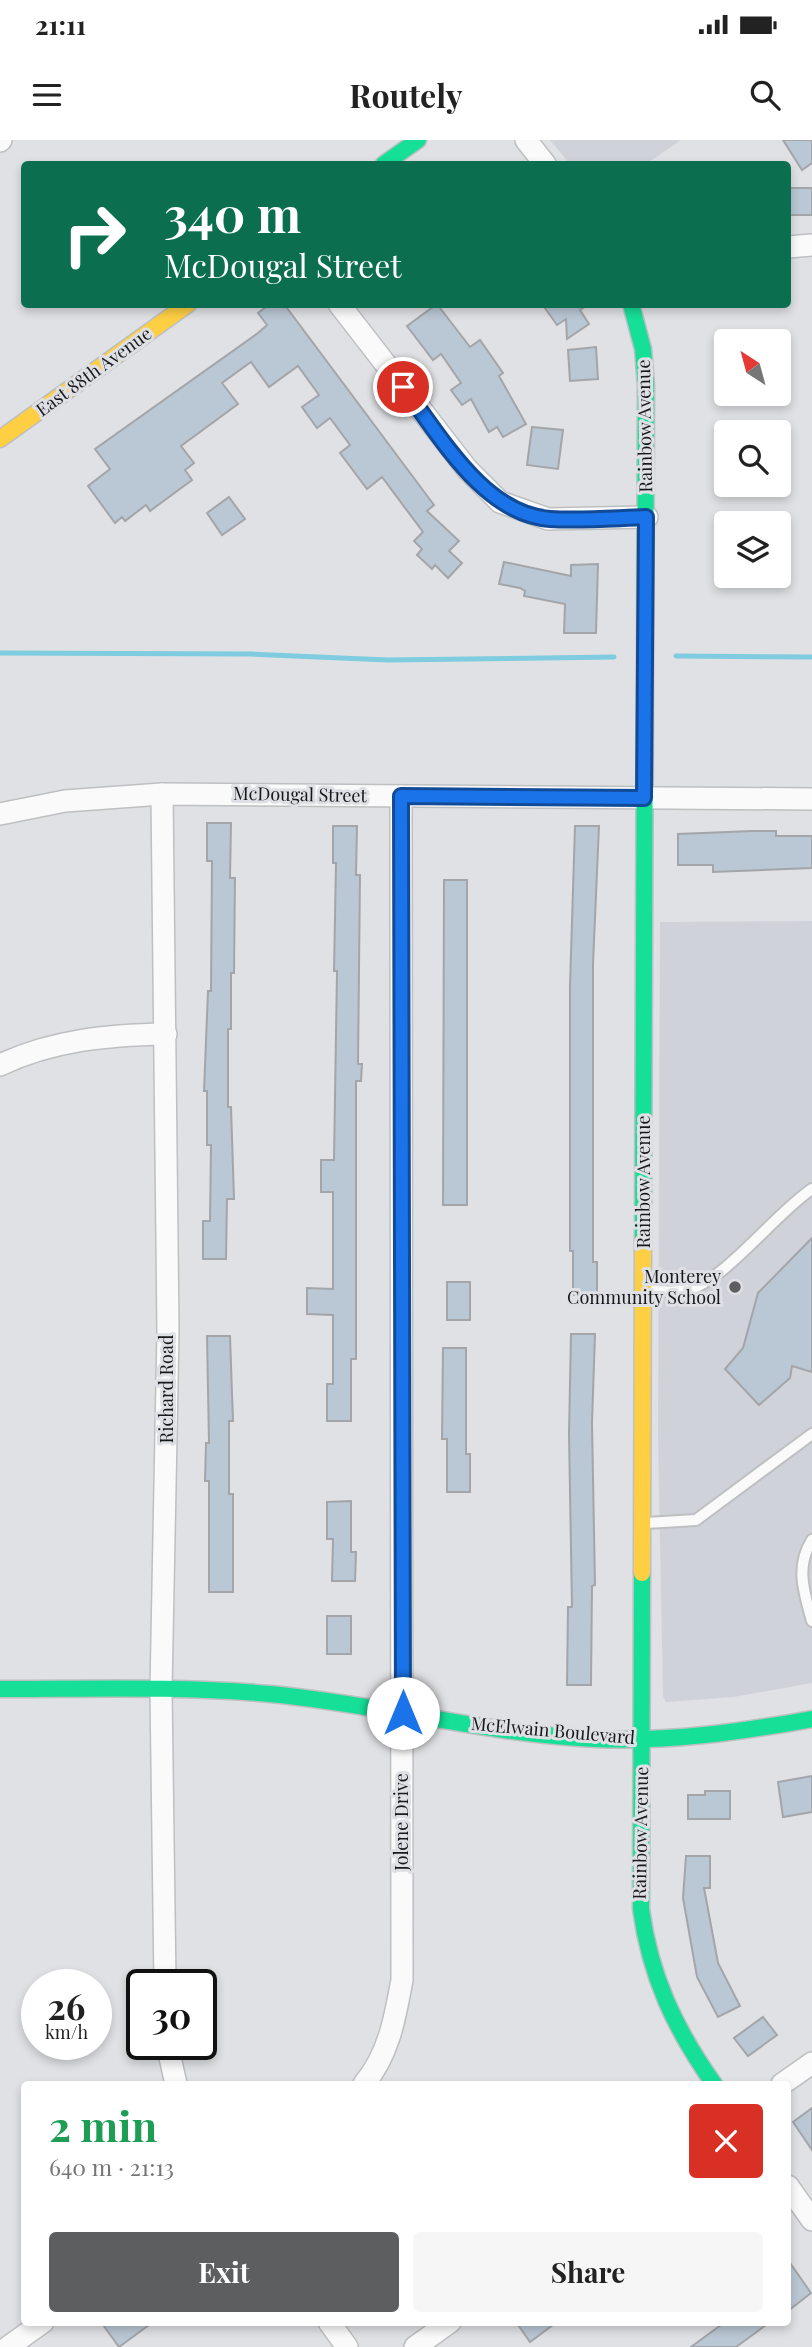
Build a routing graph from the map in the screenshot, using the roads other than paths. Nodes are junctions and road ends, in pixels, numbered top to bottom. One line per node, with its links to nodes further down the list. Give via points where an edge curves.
1 (418, 140): 3 (street)
2 (526, 140): 4 (street)
3 (388, 161)
4 (543, 161)
5 (812, 246): 6 (street)
6 (791, 247)
7 (181, 308): 10 (street, East 88th Avenue)
8 (342, 308): 11 (street, via 467,469 499,502 548,519)
9 (632, 308): 11 (street, Rainbow Avenue, via 646,385)
10 (0, 439)
11 (646, 517): 14 (street, Rainbow Avenue)
12 (162, 794): 13 (street, McDougal Street); 16 (street, McDougal Street, via 65,801); 17 (street, Richard Road)
13 (401, 796): 14 (street, McDougal Street); 27 (street, Jolene Drive)
14 (644, 798): 15 (street, McDougal Street); 20 (street, Rainbow Avenue)
15 (812, 799)
16 (0, 814)
17 (166, 1034): 18 (street, via 78,1040); 26 (street, Richard Road, via 168,1345)
18 (0, 1065)
19 (812, 1189): 20 (lane, via 708,1282 689,1290)
20 (644, 1290): 22 (street, Rainbow Avenue)
21 (812, 1434): 22 (lane, via 696,1520)
22 (643, 1523): 29 (street, Rainbow Avenue)
23 (812, 1540): 24 (lane, via 801,1574)
24 (812, 1621)
25 (0, 1689): 26 (street, McElwain Boulevard)
26 (161, 1690): 27 (street, McElwain Boulevard, via 270,1694); 30 (street, Richard Road)
27 (403, 1713): 29 (street, McElwain Boulevard, via 535,1732); 34 (street, Jolene Drive, via 402,1980 382,2058)
28 (812, 1719): 29 (street, McElwain Boulevard, via 729,1733)
29 (642, 1739): 35 (street, Rainbow Avenue, via 645,1950 673,2023)
30 (165, 1969)
31 (171, 2060): 33 (street)
32 (812, 2063): 36 (street)
33 (175, 2081)
34 (366, 2081)
35 (712, 2081)
36 (786, 2081)
37 (791, 2190): 38 (street)
38 (812, 2220)
39 (37, 2326): 42 (street)
40 (332, 2326): 43 (street)
41 (444, 2326): 44 (street)
42 (8, 2347)
43 (347, 2347)
44 (415, 2347)

